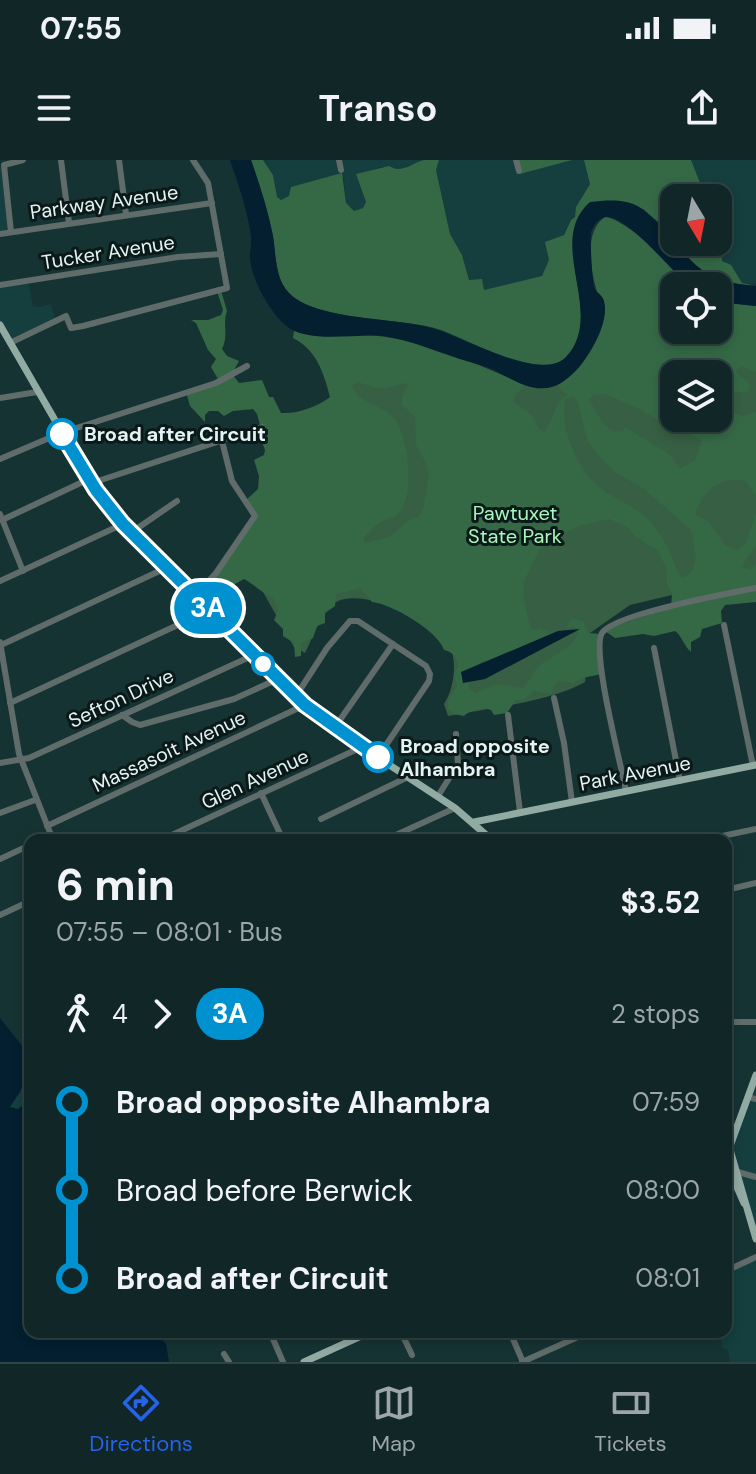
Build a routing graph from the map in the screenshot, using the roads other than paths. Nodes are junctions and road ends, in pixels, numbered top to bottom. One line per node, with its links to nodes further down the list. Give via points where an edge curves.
1 (23, 160): 12 (street, via 4,165)
2 (61, 160): 11 (street)
3 (119, 160): 10 (street)
4 (193, 160): 9 (street)
5 (339, 160): 7 (street)
6 (516, 160): 8 (street)
7 (341, 170)
8 (519, 171)
9 (212, 203): 10 (street, Parkway Avenue); 14 (street)
10 (126, 214): 11 (street, Parkway Avenue)
11 (69, 223): 12 (street, Parkway Avenue)
12 (11, 232): 13 (street, Parkway Avenue)
13 (0, 234)
14 (221, 254): 15 (street, Tucker Avenue); 17 (street, via 227,288 83,326 71,328 66,316)
15 (0, 285)
16 (0, 325): 17 (main road)
17 (10, 343): 19 (main road)
18 (247, 366): 22 (street, via 216,383)
19 (37, 392): 20 (street); 22 (main road)
20 (0, 398)
21 (262, 427): 23 (street)
22 (61, 433): 24 (street); 25 (main road)
23 (222, 441): 25 (street); 34 (street, via 232,481 255,516)
24 (0, 459)
25 (90, 481): 27 (street); 28 (main road)
26 (177, 501): 29 (street)
27 (1, 517): 31 (street)
28 (123, 524): 29 (main road); 31 (street)
29 (132, 532): 30 (main road)
30 (168, 567): 34 (main road); 37 (street)
31 (23, 571): 32 (street)
32 (0, 581)
33 (756, 588): 58 (street, via 652,611 606,628 600,636)
34 (196, 595): 35 (main road)
35 (210, 610): 40 (main road); 45 (street)
36 (724, 625): 55 (street)
37 (1, 644): 45 (street)
38 (393, 644): 42 (street, via 350,621); 49 (street); 52 (street, via 426,666 430,677)
39 (654, 648): 57 (street)
40 (254, 655): 41 (main road); 47 (street, Sefton Drive)
41 (278, 679): 42 (main road); 47 (street, via 234,699 140,725)
42 (296, 696): 46 (main road)
43 (0, 697): 45 (street)
44 (554, 698): 62 (street)
45 (10, 699): 53 (street)
46 (305, 705): 49 (main road); 68 (street, Massasoit Avenue)
47 (122, 715): 53 (street, Sefton Drive)
48 (508, 715): 64 (street)
49 (335, 727): 51 (main road)
50 (456, 734): 60 (street, via 457,767)
51 (362, 747): 52 (main road); 59 (street, Glen Avenue)
52 (378, 757): 56 (main road)
53 (21, 760): 54 (street, Sefton Drive); 61 (street)
54 (0, 763)
55 (754, 766): 57 (main road, Park Avenue)
56 (408, 777): 60 (main road); 66 (street)
57 (680, 781): 58 (main road, Park Avenue)
58 (626, 791): 62 (main road, Park Avenue)
59 (261, 793): 71 (street, Glen Avenue); 72 (street)
60 (438, 796): 63 (main road)
61 (35, 800): 65 (street); 68 (street)
62 (572, 802): 64 (main road, Park Avenue)
63 (455, 808): 67 (main road); 73 (street)
64 (520, 812): 67 (main road, Park Avenue)
65 (0, 813)
66 (321, 819)
67 (474, 822): 74 (main road)
68 (47, 826): 70 (street)
69 (756, 829): 75 (street)
70 (50, 834)
71 (174, 834)
72 (280, 834)
73 (398, 834)
74 (486, 834)
75 (732, 834)
76 (24, 848): 77 (street)
77 (0, 859)
78 (756, 883): 79 (street)
79 (732, 889)
80 (24, 904): 81 (street)
81 (0, 915)
82 (732, 1022): 83 (street)
83 (756, 1022)
84 (756, 1075): 85 (main road)
85 (752, 1098): 86 (main road)
86 (732, 1142)
87 (732, 1170): 89 (street)
88 (732, 1174): 90 (main road)
89 (756, 1177)
90 (756, 1239)
91 (756, 1257): 92 (street)
92 (732, 1268)
93 (273, 1338): 101 (street)
94 (357, 1338): 102 (main road)
95 (404, 1338): 99 (street)
96 (513, 1338): 103 (street)
97 (576, 1338): 103 (street)
98 (224, 1354): 100 (street)
99 (412, 1355)
100 (229, 1362)
101 (283, 1362)
102 (304, 1362)
103 (523, 1362)

